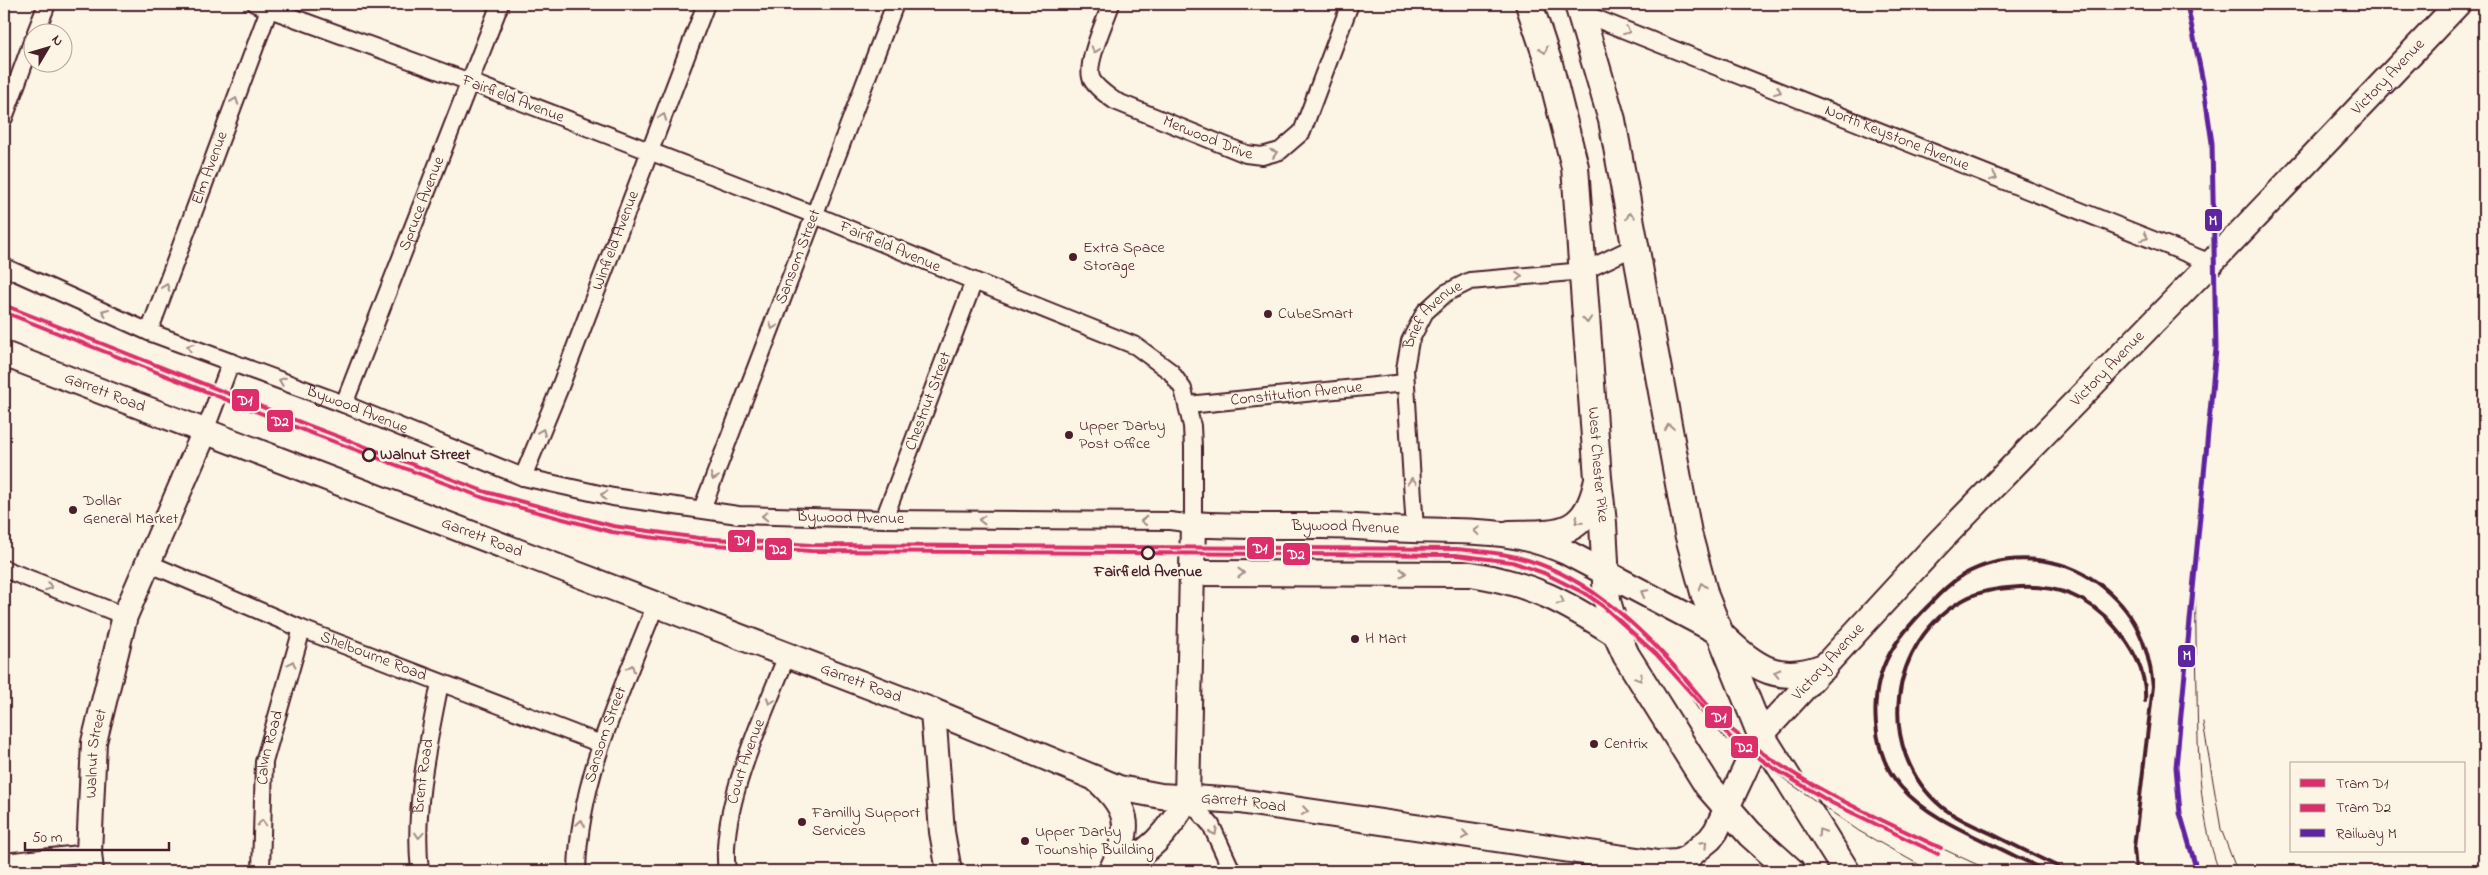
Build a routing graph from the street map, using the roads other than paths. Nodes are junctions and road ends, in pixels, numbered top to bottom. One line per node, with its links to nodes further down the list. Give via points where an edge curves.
1 (47, 4): 11 (street)
2 (500, 4): 13 (street, Spruce Avenue)
3 (706, 4): 15 (street, Winfield Avenue, one-way to 3)
4 (895, 4): 16 (street, Sansom Street)
5 (1111, 4): 6 (street, Merwood Drive, one-way to 6, via 1090,66 1092,79 1100,90 1115,101 1246,154 1262,156 1280,152 1302,132)
6 (1350, 4)
7 (1529, 4): 19 (main road, West Chester Pike, one-way to 19, via 1551,72 1575,167)
8 (2458, 4): 20 (street, Victory Avenue)
9 (265, 5): 13 (street, Fairfield Avenue); 22 (street, Elm Avenue, one-way to 9)
10 (1580, 8): 17 (main road, one-way to 10, via 1612,120); 20 (street, North Keystone Avenue, one-way to 20, via 2182,252)
11 (40, 22)
12 (22, 69): 14 (street)
13 (470, 82): 15 (street, Fairfield Avenue); 26 (street, Spruce Avenue)
14 (4, 118)
15 (649, 152): 16 (street, Fairfield Avenue); 29 (street, Winfield Avenue, one-way to 15)
16 (815, 215): 21 (street, Fairfield Avenue); 31 (street, Sansom Street, one-way to 31)
17 (1636, 246): 19 (street, Brief Avenue); 43 (main road, one-way to 17, via 1688,533)
18 (4, 267): 22 (street, Bywood Avenue, one-way to 18)
19 (1584, 271): 25 (street, Brief Avenue, one-way to 19, via 1406,355 1416,327 1435,301 1452,289 1483,278); 30 (main road, West Chester Pike, one-way to 30)
20 (2203, 271): 46 (street, Victory Avenue, via 1938,543)
21 (974, 282): 27 (street, Fairfield Avenue, via 1136,346 1171,372 1183,389); 32 (street, Chestnut Street)
22 (149, 332): 24 (street, Bywood Avenue, one-way to 22)
23 (4, 354): 28 (street, Garrett Road)
24 (231, 362): 26 (street, Bywood Avenue, one-way to 24); 28 (street, Walnut Street)
25 (1406, 383): 27 (street, Constitution Avenue); 34 (street, Brief Avenue, one-way to 25)
26 (344, 404): 29 (street, Bywood Avenue)
27 (1188, 405): 33 (street, Fairfield Avenue, via 1193,447)
28 (205, 431): 36 (street, Walnut Street); 40 (street, Garrett Road)
29 (523, 477): 31 (street, Bywood Avenue, one-way to 29, via 612,496)
30 (1598, 478): 35 (main road, one-way to 35, via 1589,510 1573,526 1555,533); 39 (main road, West Chester Pike)
31 (702, 510): 32 (street, Bywood Avenue, one-way to 31, via 738,515)
32 (884, 520): 33 (street, Bywood Avenue, one-way to 32, via 1170,521)
33 (1193, 524): 34 (street, Bywood Avenue); 38 (street, Fairfield Avenue)
34 (1415, 530): 35 (street, Bywood Avenue, one-way to 34)
35 (1510, 534): 39 (street, Bywood Avenue, via 1544,543)
36 (148, 563): 41 (street, Walnut Street); 42 (street, Shelbourne Road)
37 (4, 569): 41 (street, one-way to 41)
38 (1192, 573): 44 (street, one-way to 44, via 1472,574 1545,593); 52 (street, Fairfield Avenue)
39 (1605, 573): 43 (street, Bywood Avenue, one-way to 39); 44 (main road, West Chester Pike, via 1607,601)
40 (656, 604): 45 (street, Garrett Road); 50 (street, Sansom Street, one-way to 40)
41 (126, 616): 55 (street, Walnut Street, via 94,742)
42 (302, 629): 47 (street, Shelbourne Road); 56 (street, Calvin Road, one-way to 42, via 264,762)
43 (1718, 632): 46 (main road, one-way to 43, via 1805,674 1774,673 1740,654); 49 (main road)
44 (1617, 635): 53 (main road, West Chester Pike, one-way to 53, via 1637,675 1694,768)
45 (787, 656): 48 (street, Garrett Road); 59 (street, Court Avenue, one-way to 59, via 742,772 730,813 724,854)
46 (1824, 666): 49 (street, Victory Avenue)
47 (440, 683): 50 (street, Shelbourne Road); 57 (street, Brent Road, one-way to 57, via 424,768 418,852)
48 (933, 711): 51 (street, Garrett Road); 60 (street, via 942,832)
49 (1761, 735): 53 (street, Victory Avenue); 65 (main road, one-way to 49)
50 (601, 744): 58 (street, Sansom Street, one-way to 50, via 581,818)
51 (1097, 780): 52 (street, Garrett Road, via 1142,794); 61 (street, via 1112,794 1125,819 1125,838)
52 (1187, 798): 53 (street, Garrett Road, one-way to 53, via 1239,801 1658,863 1678,862 1696,853 1716,831); 62 (street, via 1166,833 1144,853); 63 (street, one-way to 63, via 1210,825)
53 (1726, 808): 64 (main road, West Chester Pike)
54 (4, 862): 55 (street)
55 (90, 862)
56 (261, 871)
57 (420, 871)
58 (577, 871)
59 (727, 871)
60 (949, 871)
61 (1111, 871)
62 (1116, 871)
63 (1232, 871)
64 (1791, 871)
65 (1846, 871)

